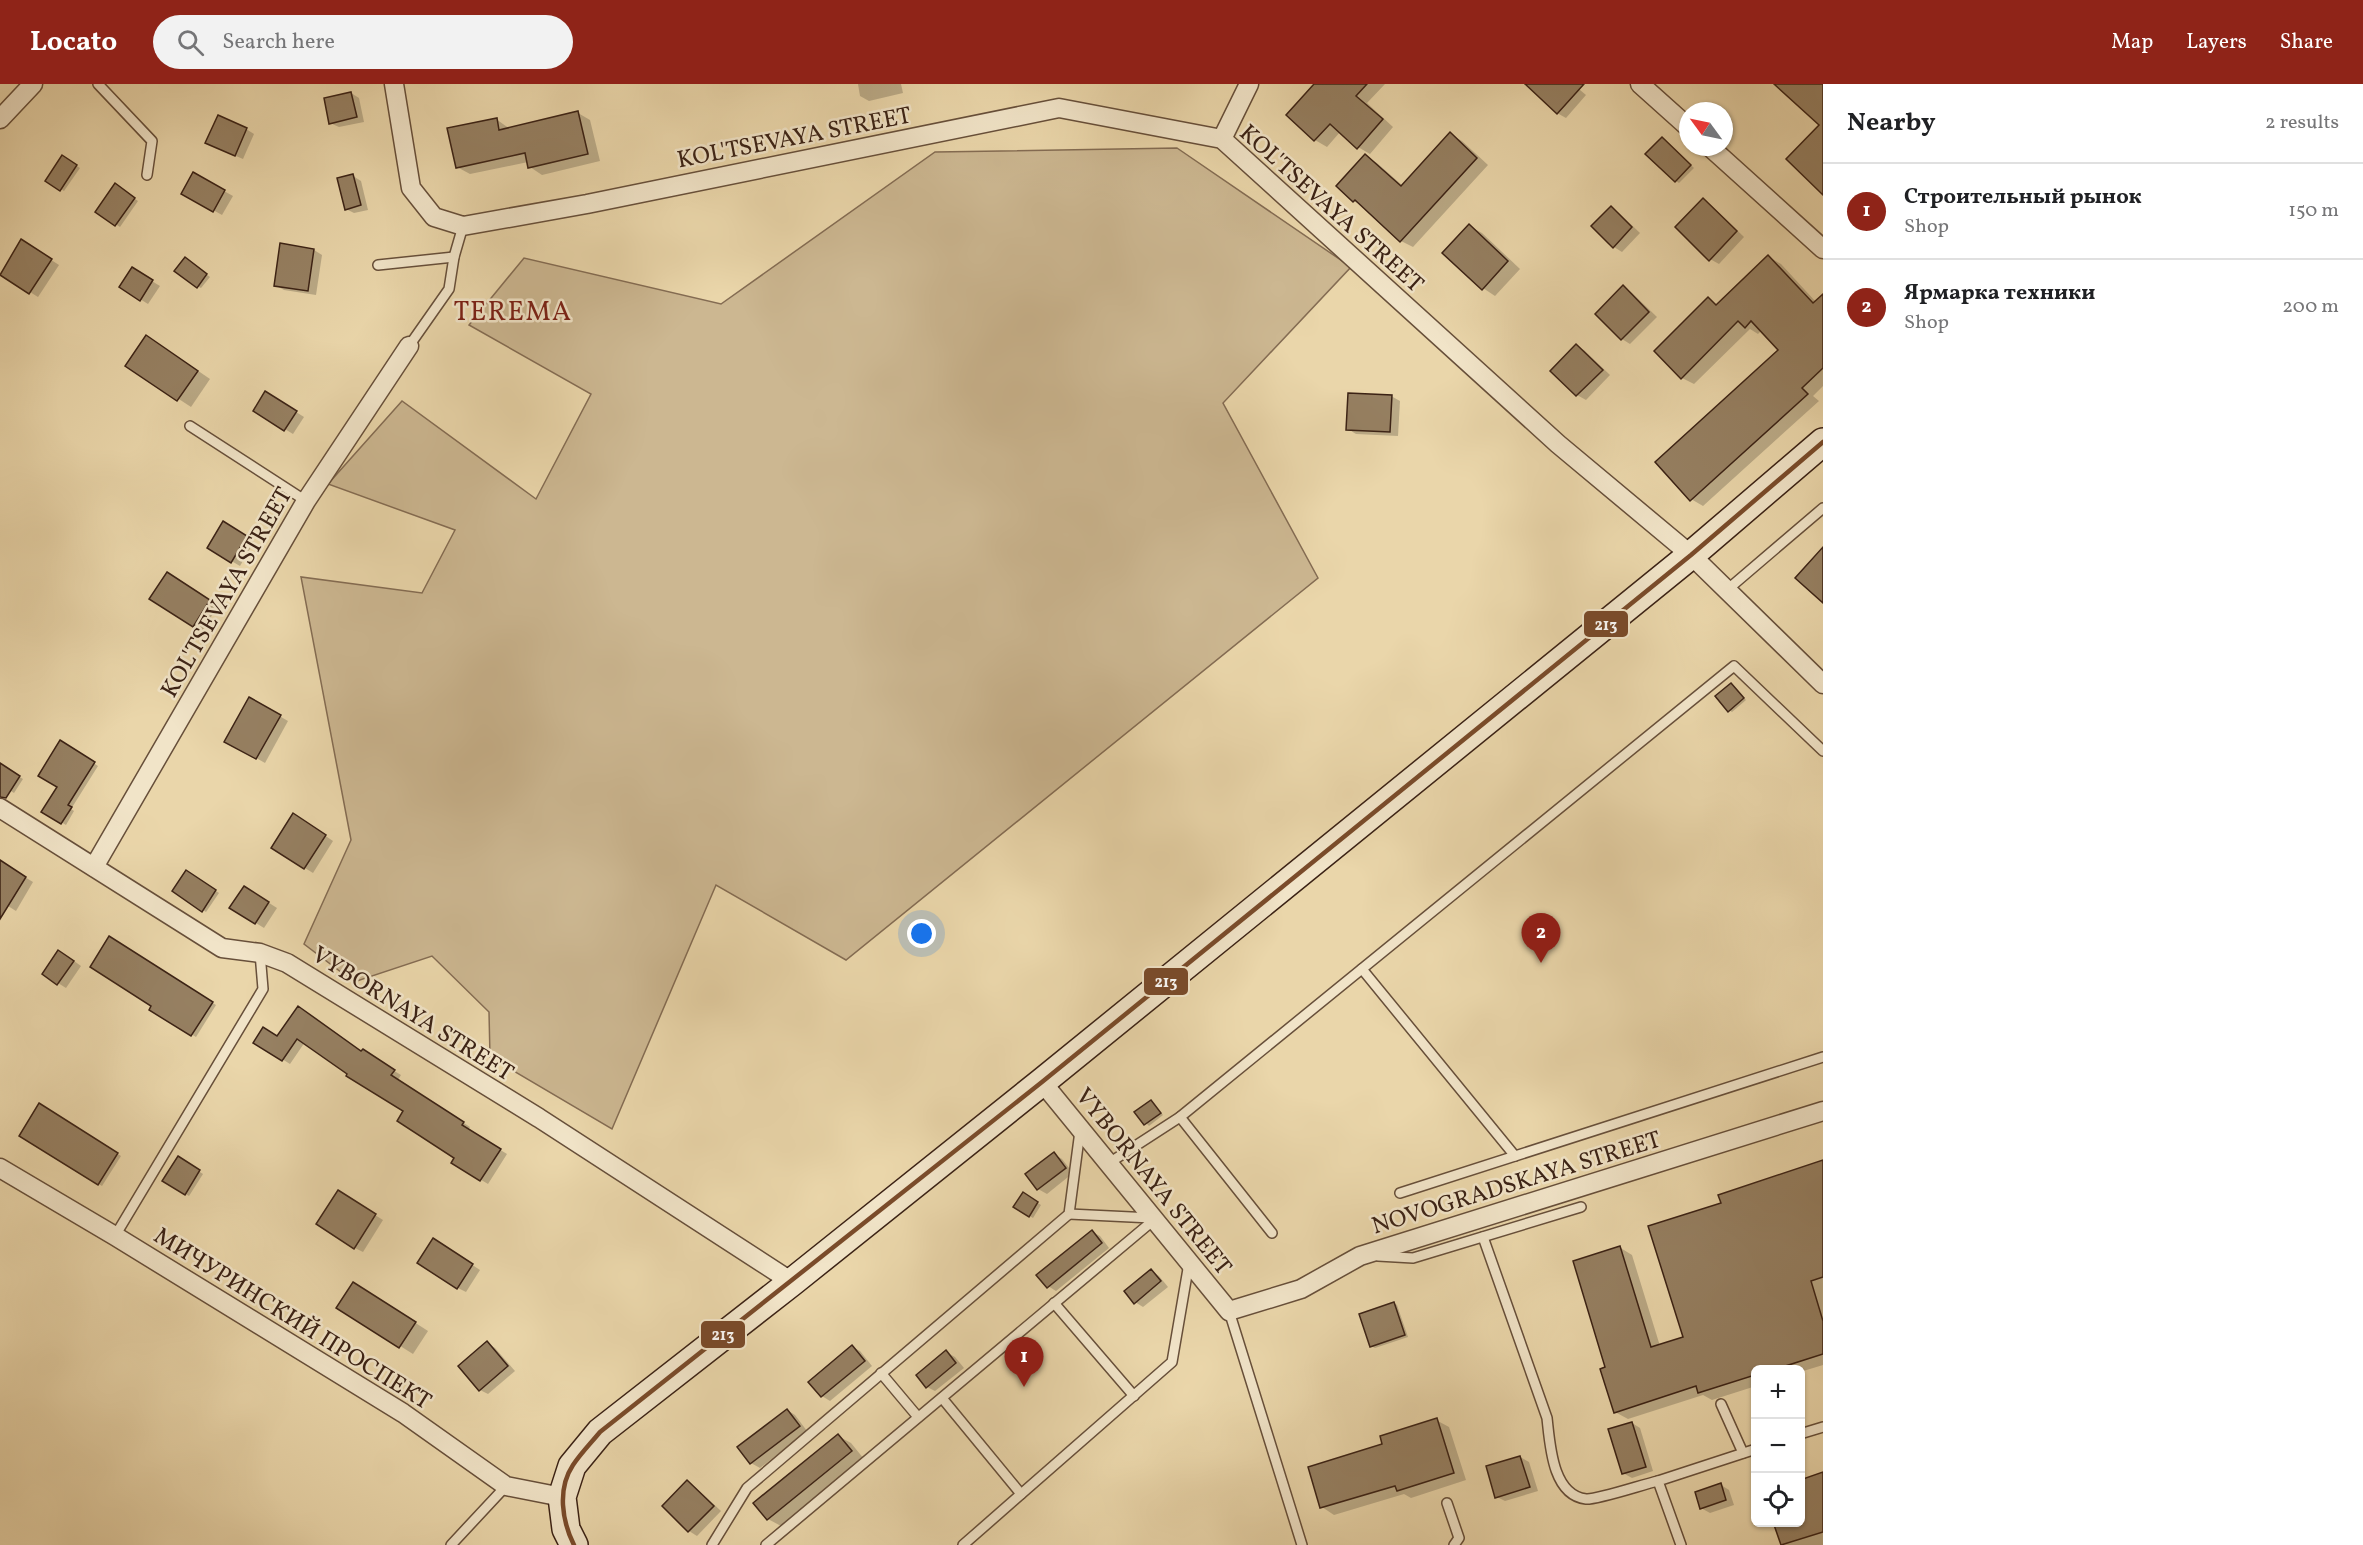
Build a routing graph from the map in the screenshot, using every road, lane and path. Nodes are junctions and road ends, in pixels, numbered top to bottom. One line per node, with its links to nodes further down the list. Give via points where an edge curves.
1 (33, 84): 6 (street)
2 (98, 84): 10 (lane, via 152,141)
3 (394, 84): 11 (street, via 411,188 434,217)
4 (1249, 84): 8 (street)
5 (1640, 84): 7 (street)
6 (0, 119)
7 (1679, 119)
8 (1222, 139): 11 (street, KOL'TSEVAYA STREET, via 1059,108); 20 (street, KOL'TSEVAYA STREET, via 1558,444)
9 (1720, 156): 12 (street)
10 (147, 175)
11 (464, 226): 13 (lane)
12 (1823, 249)
13 (454, 257): 14 (lane); 15 (lane, via 449,289)
14 (378, 265)
15 (409, 346): 18 (street, KOL'TSEVAYA STREET)
16 (190, 426): 18 (lane)
17 (1823, 442): 20 (street)
18 (306, 501): 25 (street, KOL'TSEVAYA STREET)
19 (1823, 508): 21 (lane)
20 (1691, 555): 21 (street, KOL'TSEVAYA STREET); 29 (street)
21 (1727, 590): 22 (street, KOL'TSEVAYA STREET)
22 (1823, 684)
23 (1823, 751): 27 (lane, via 1734,666)
24 (0, 808): 25 (street, VYBORNAYA STREET)
25 (94, 867): 26 (street, VYBORNAYA STREET, via 222,948)
26 (260, 953): 41 (lane, via 262,990); 45 (street, VYBORNAYA STREET, via 287,963 529,1112)
27 (1362, 969): 31 (lane); 33 (lane)
28 (1823, 1057): 33 (lane)
29 (1042, 1082): 32 (street, VYBORNAYA STREET); 45 (street)
30 (1823, 1111): 43 (street, NOVOGRADSKAYA STREET)
31 (1180, 1118): 34 (lane); 40 (lane)
32 (1080, 1129): 34 (street, VYBORNAYA STREET); 38 (lane)
33 (1515, 1156): 36 (lane)
34 (1109, 1163): 39 (street, VYBORNAYA STREET)
35 (0, 1168): 41 (street, МИЧУРИНСКИЙ ПРОСПЕКТ)
36 (1400, 1193)
37 (1581, 1207): 42 (lane)
38 (1069, 1214): 39 (lane); 48 (lane)
39 (1155, 1219): 44 (street, VYBORNAYA STREET); 46 (lane)
40 (1272, 1233)
41 (115, 1236): 58 (street, МИЧУРИНСКИЙ ПРОСПЕКТ, via 403,1413)
42 (1483, 1237): 43 (lane, via 1413,1258); 57 (lane, via 1547,1418 1550,1448 1561,1483 1571,1493 1587,1499)
43 (1360, 1256): 47 (street, NOVOGRADSKAYA STREET, via 1301,1289)
44 (1189, 1261): 47 (street, VYBORNAYA STREET); 49 (lane, via 1172,1362)
45 (792, 1282): 60 (street, via 600,1432 572,1466)
46 (1054, 1303): 49 (lane); 50 (lane)
47 (1230, 1311): 67 (lane)
48 (882, 1373): 52 (lane); 64 (lane, via 747,1488)
49 (1134, 1396): 59 (lane)
50 (942, 1398): 52 (lane); 59 (lane)
51 (1721, 1404): 56 (lane)
52 (918, 1417): 65 (lane)
53 (1823, 1427): 54 (lane)
54 (1805, 1432)
55 (1751, 1450): 56 (lane)
56 (1743, 1453): 57 (lane)
57 (1658, 1481): 69 (lane)
58 (506, 1486): 60 (street, МИЧУРИНСКИЙ ПРОСПЕКТ); 62 (lane)
59 (1021, 1494): 66 (lane)
60 (562, 1497): 63 (street, via 566,1529)
61 (1447, 1503): 68 (lane, via 1459,1538)
62 (451, 1545)
63 (574, 1545)
64 (712, 1545)
65 (766, 1545)
66 (963, 1545)
67 (1302, 1545)
68 (1454, 1545)
69 (1681, 1545)

